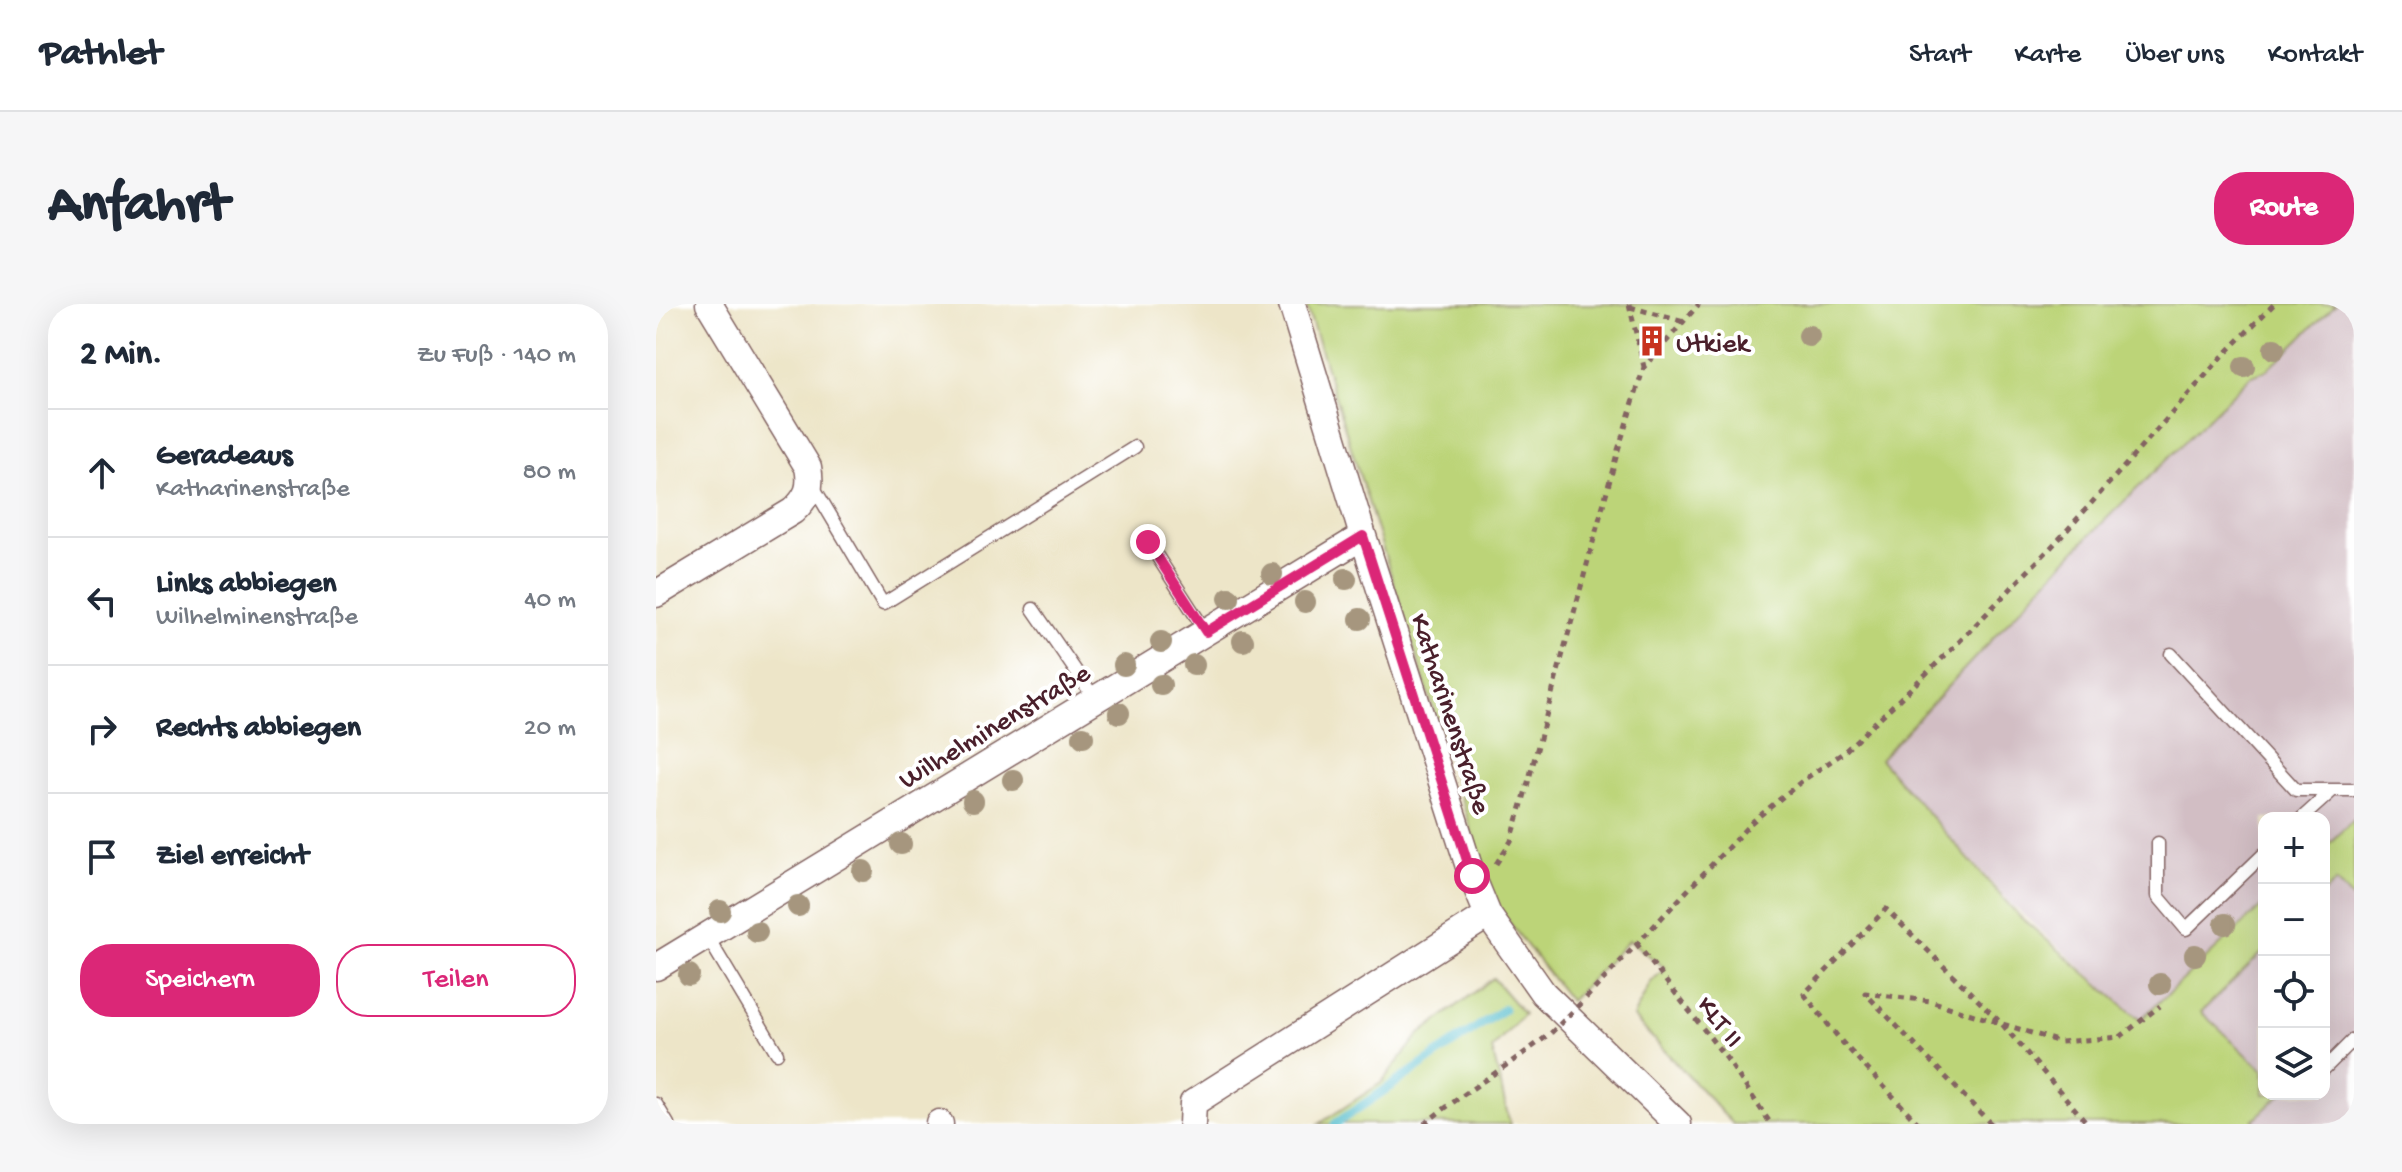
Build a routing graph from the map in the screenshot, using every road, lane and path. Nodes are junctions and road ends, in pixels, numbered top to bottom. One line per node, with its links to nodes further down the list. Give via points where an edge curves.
1 (709, 304): 9 (street, via 808,467)
2 (1292, 304): 10 (street, Katharinenstraße)
3 (1699, 304): 6 (path)
4 (2274, 304): 25 (path, via 1953,648 1843,753 1752,822)
5 (1629, 306): 6 (path); 7 (path)
6 (1684, 322): 7 (path)
7 (1644, 367): 20 (path)
8 (1135, 447): 9 (lane, via 883,604)
9 (811, 483): 12 (street, via 805,500 793,511)
10 (1363, 536): 14 (street, Wilhelminenstraße); 23 (street, Katharinenstraße)
11 (1148, 542): 14 (lane)
12 (656, 594)
13 (1033, 609): 16 (lane)
14 (1206, 632): 16 (street, Wilhelminenstraße)
15 (2171, 654): 17 (lane, via 2296,790)
16 (1095, 699): 24 (street, Wilhelminenstraße)
17 (2333, 790): 18 (lane); 19 (lane)
18 (2354, 790)
19 (2309, 812)
20 (1511, 841)
21 (2158, 843): 22 (lane, via 2158,896 2186,929)
22 (2258, 860)
23 (1488, 915): 34 (street, via 1193,1103); 36 (street, Katharinenstraße, via 1543,993)
24 (707, 936): 26 (street, Wilhelminenstraße); 30 (lane)
25 (1636, 943): 35 (path, bridge, via 1551,1033); 37 (path, KLT II)
26 (656, 967)
27 (2160, 1006): 28 (path, via 2120,1037 2060,1042)
28 (2001, 1023): 38 (path, via 1886,909 1804,994); 39 (path, via 1930,1001 1865,993); 40 (path)
29 (2354, 1039): 31 (lane)
30 (777, 1053)
31 (2330, 1063)
32 (656, 1104): 33 (lane)
33 (668, 1124)
34 (1192, 1124)
35 (1424, 1124)
36 (1678, 1124)
37 (1771, 1124)
38 (1919, 1124)
39 (1991, 1124)
40 (2088, 1124)

